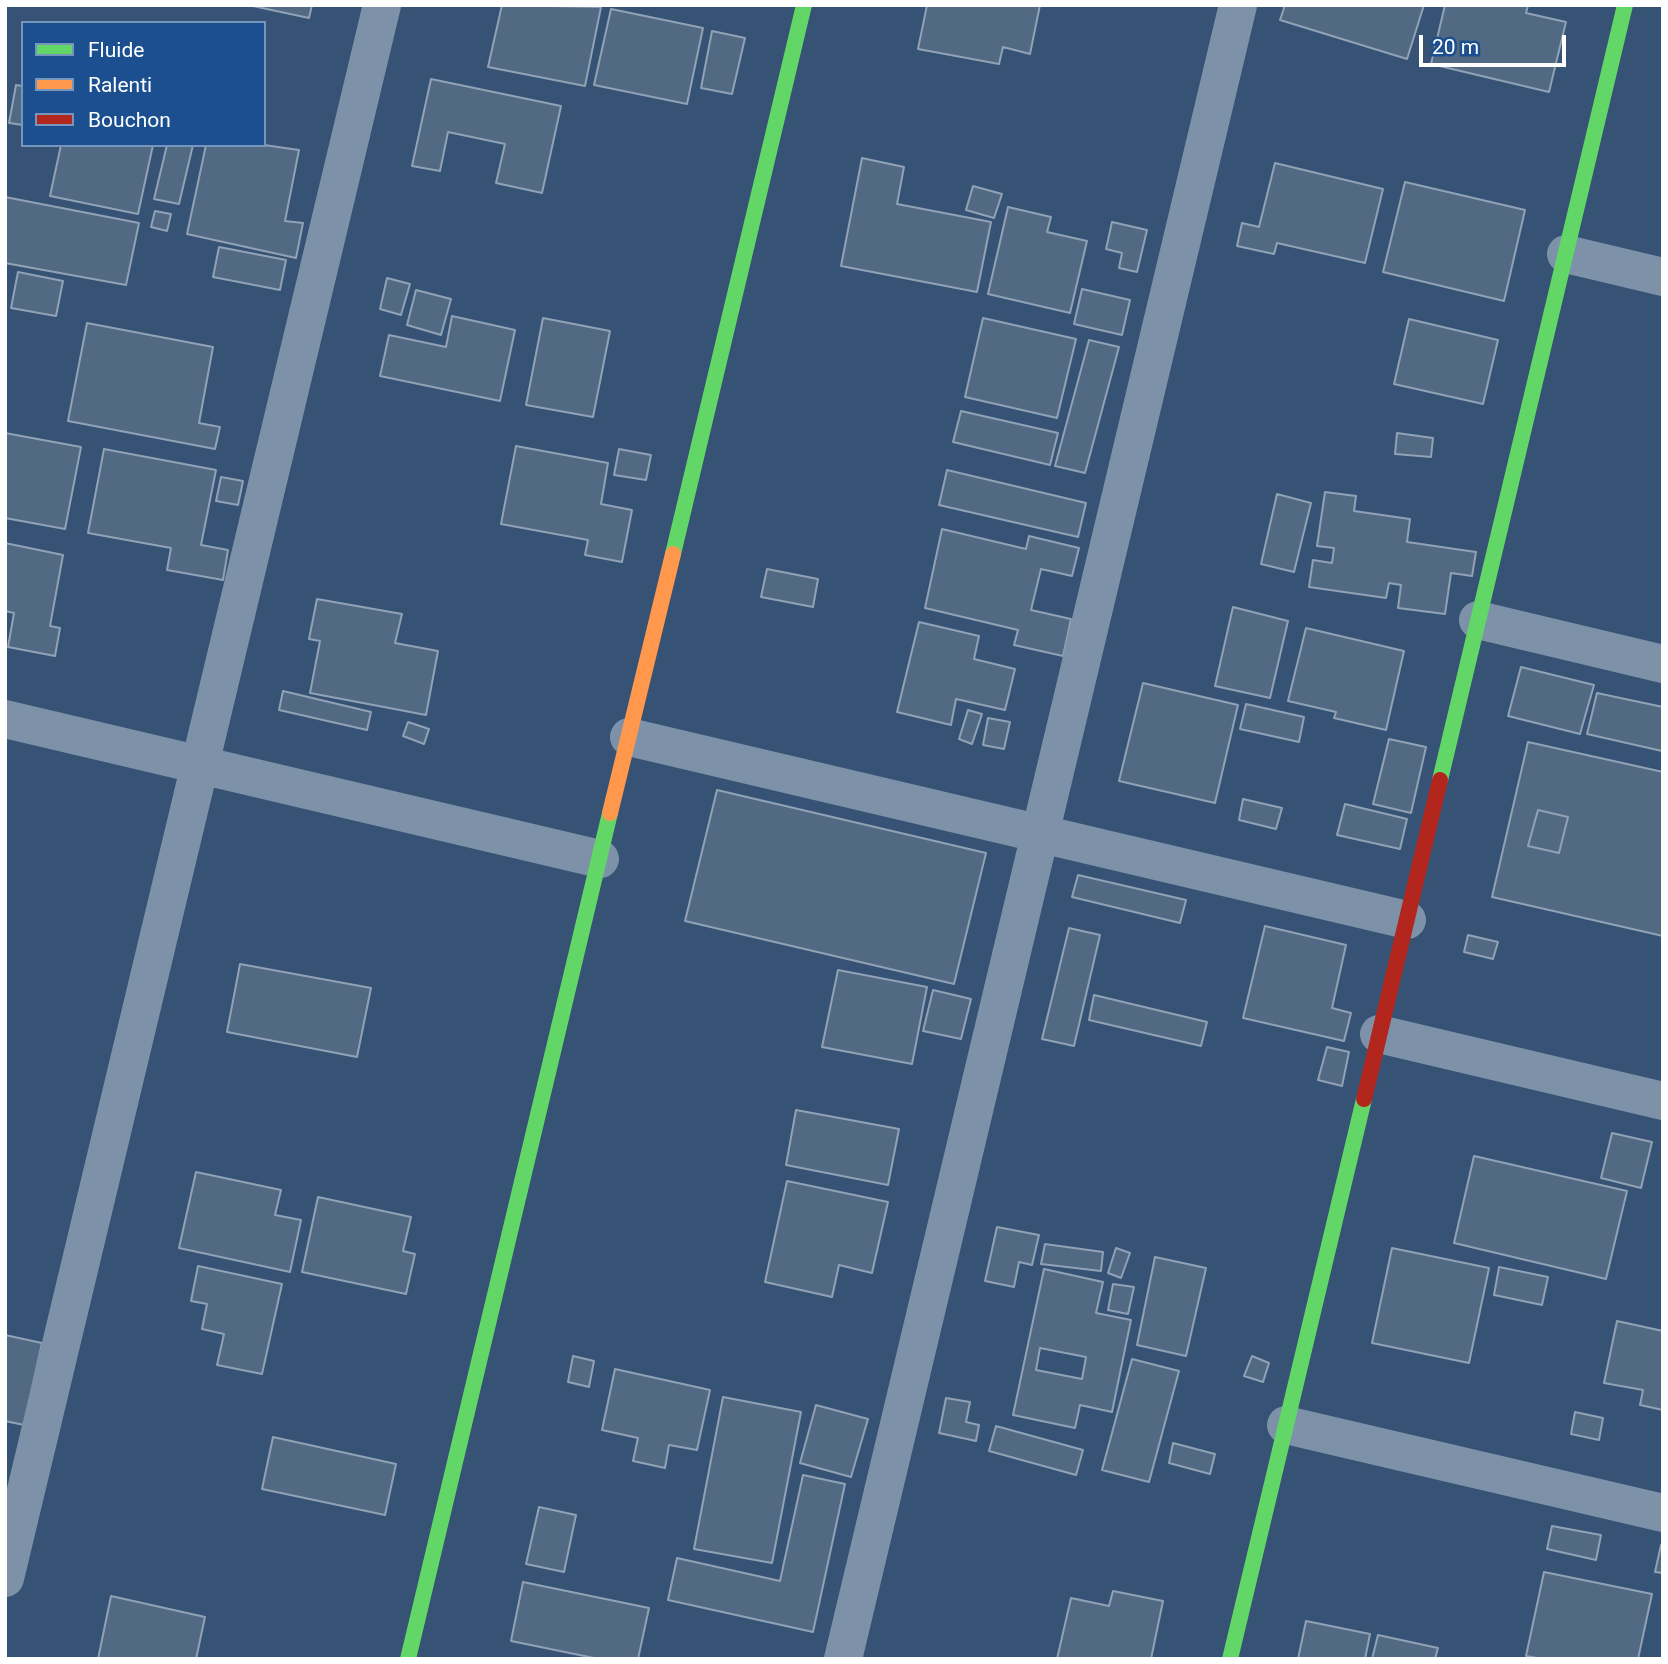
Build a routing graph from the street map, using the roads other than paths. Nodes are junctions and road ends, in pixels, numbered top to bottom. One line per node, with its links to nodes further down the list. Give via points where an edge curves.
1 (382, 5): 11 (street)
2 (804, 5): 10 (street)
3 (1238, 5): 12 (street)
4 (1625, 5): 5 (street)
5 (1566, 254): 6 (street); 7 (street)
6 (1663, 277)
7 (1478, 620): 8 (street); 14 (street)
8 (1663, 664)
9 (5, 719): 11 (street)
10 (629, 737): 12 (street); 13 (street)
11 (200, 765): 13 (street); 19 (street)
12 (1040, 834): 14 (street); 21 (street)
13 (600, 859): 20 (street)
14 (1407, 920): 15 (street)
15 (1379, 1034): 16 (street); 17 (street)
16 (1663, 1101)
17 (1286, 1425): 18 (street); 22 (street)
18 (1663, 1513)
19 (5, 1578)
20 (408, 1659)
21 (842, 1659)
22 (1230, 1659)

